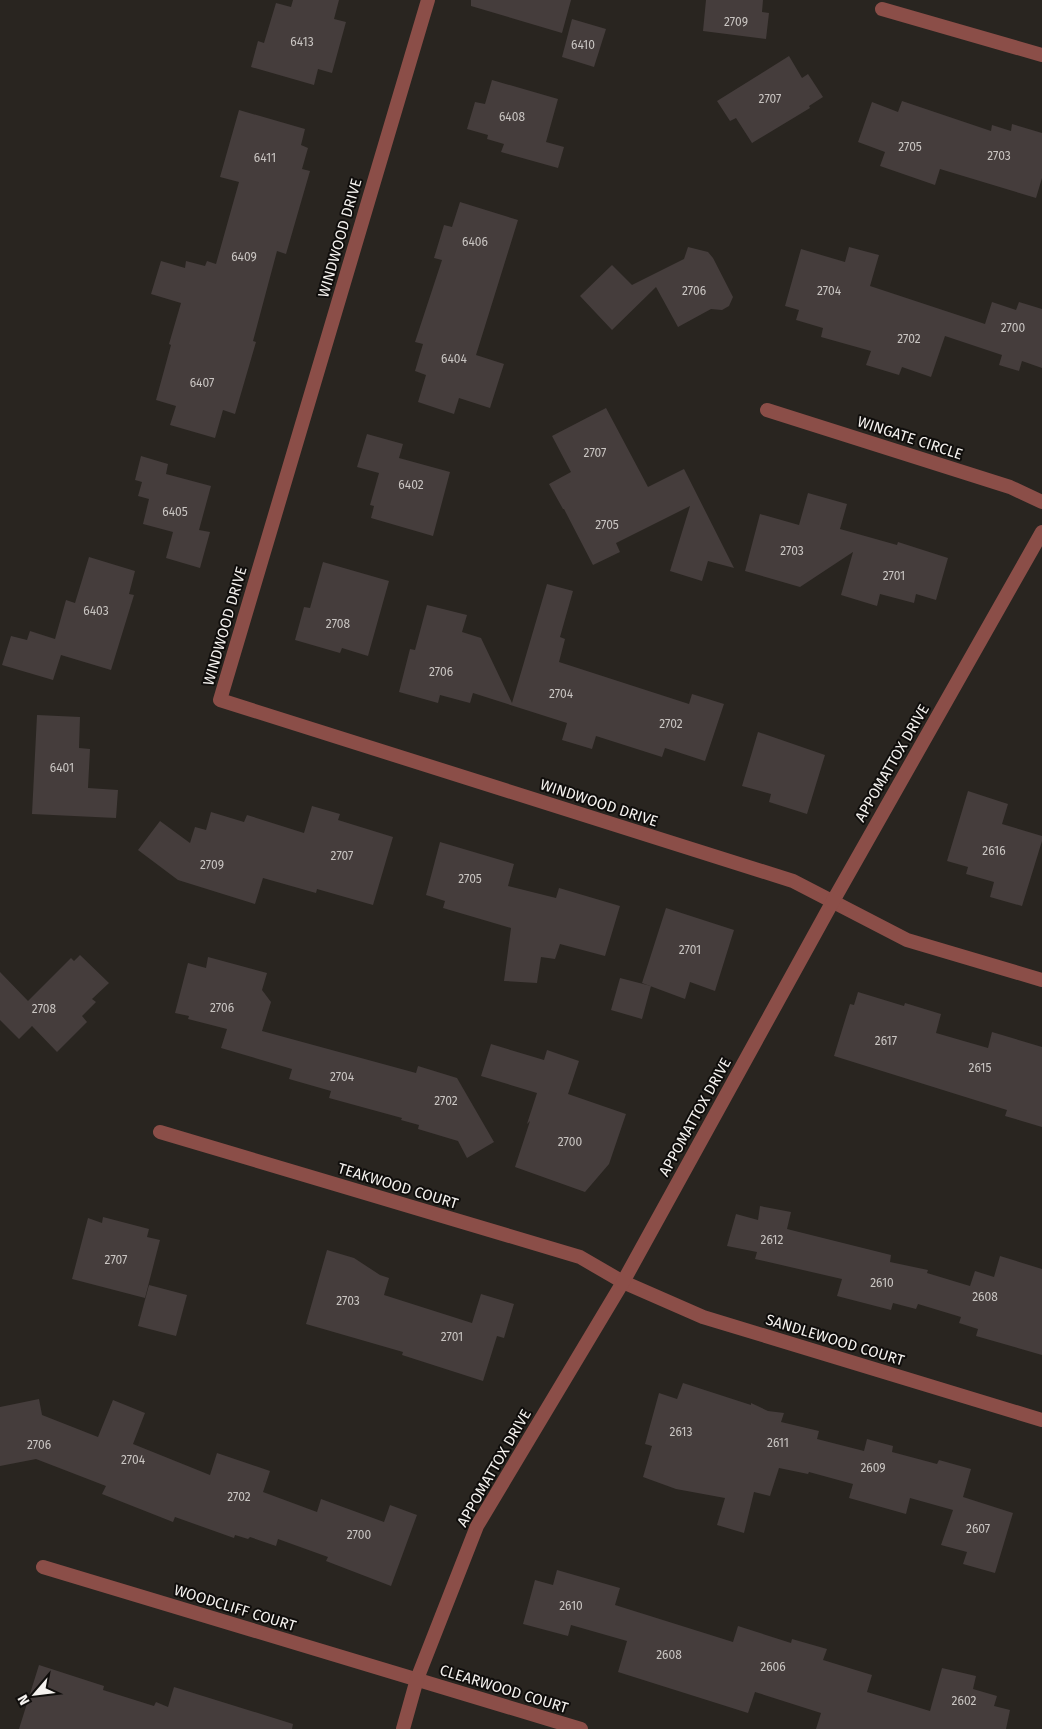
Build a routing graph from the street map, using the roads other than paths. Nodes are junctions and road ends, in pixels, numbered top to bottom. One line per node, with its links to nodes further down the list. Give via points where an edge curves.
1 (428, 0): 7 (street, WINDWOOD DRIVE, via 220,700 793,881)
2 (882, 9): 3 (street)
3 (1042, 55)
4 (767, 410): 5 (street, WINGATE CIRCLE, via 1010,487)
5 (1042, 502)
6 (1042, 532): 7 (street, APPOMATTOX DRIVE)
7 (833, 901): 8 (street, via 907,940); 10 (street, APPOMATTOX DRIVE)
8 (1042, 980)
9 (160, 1132): 10 (street, TEAKWOOD COURT, via 580,1257)
10 (623, 1282): 11 (street, SANDLEWOOD COURT, via 702,1317); 13 (street, APPOMATTOX DRIVE, via 477,1526)
11 (1042, 1420)
12 (42, 1567): 13 (street, WOODCLIFF COURT)
13 (417, 1679): 14 (street, APPOMATTOX DRIVE); 15 (street, CLEARWOOD COURT)
14 (403, 1729)
15 (581, 1729)

